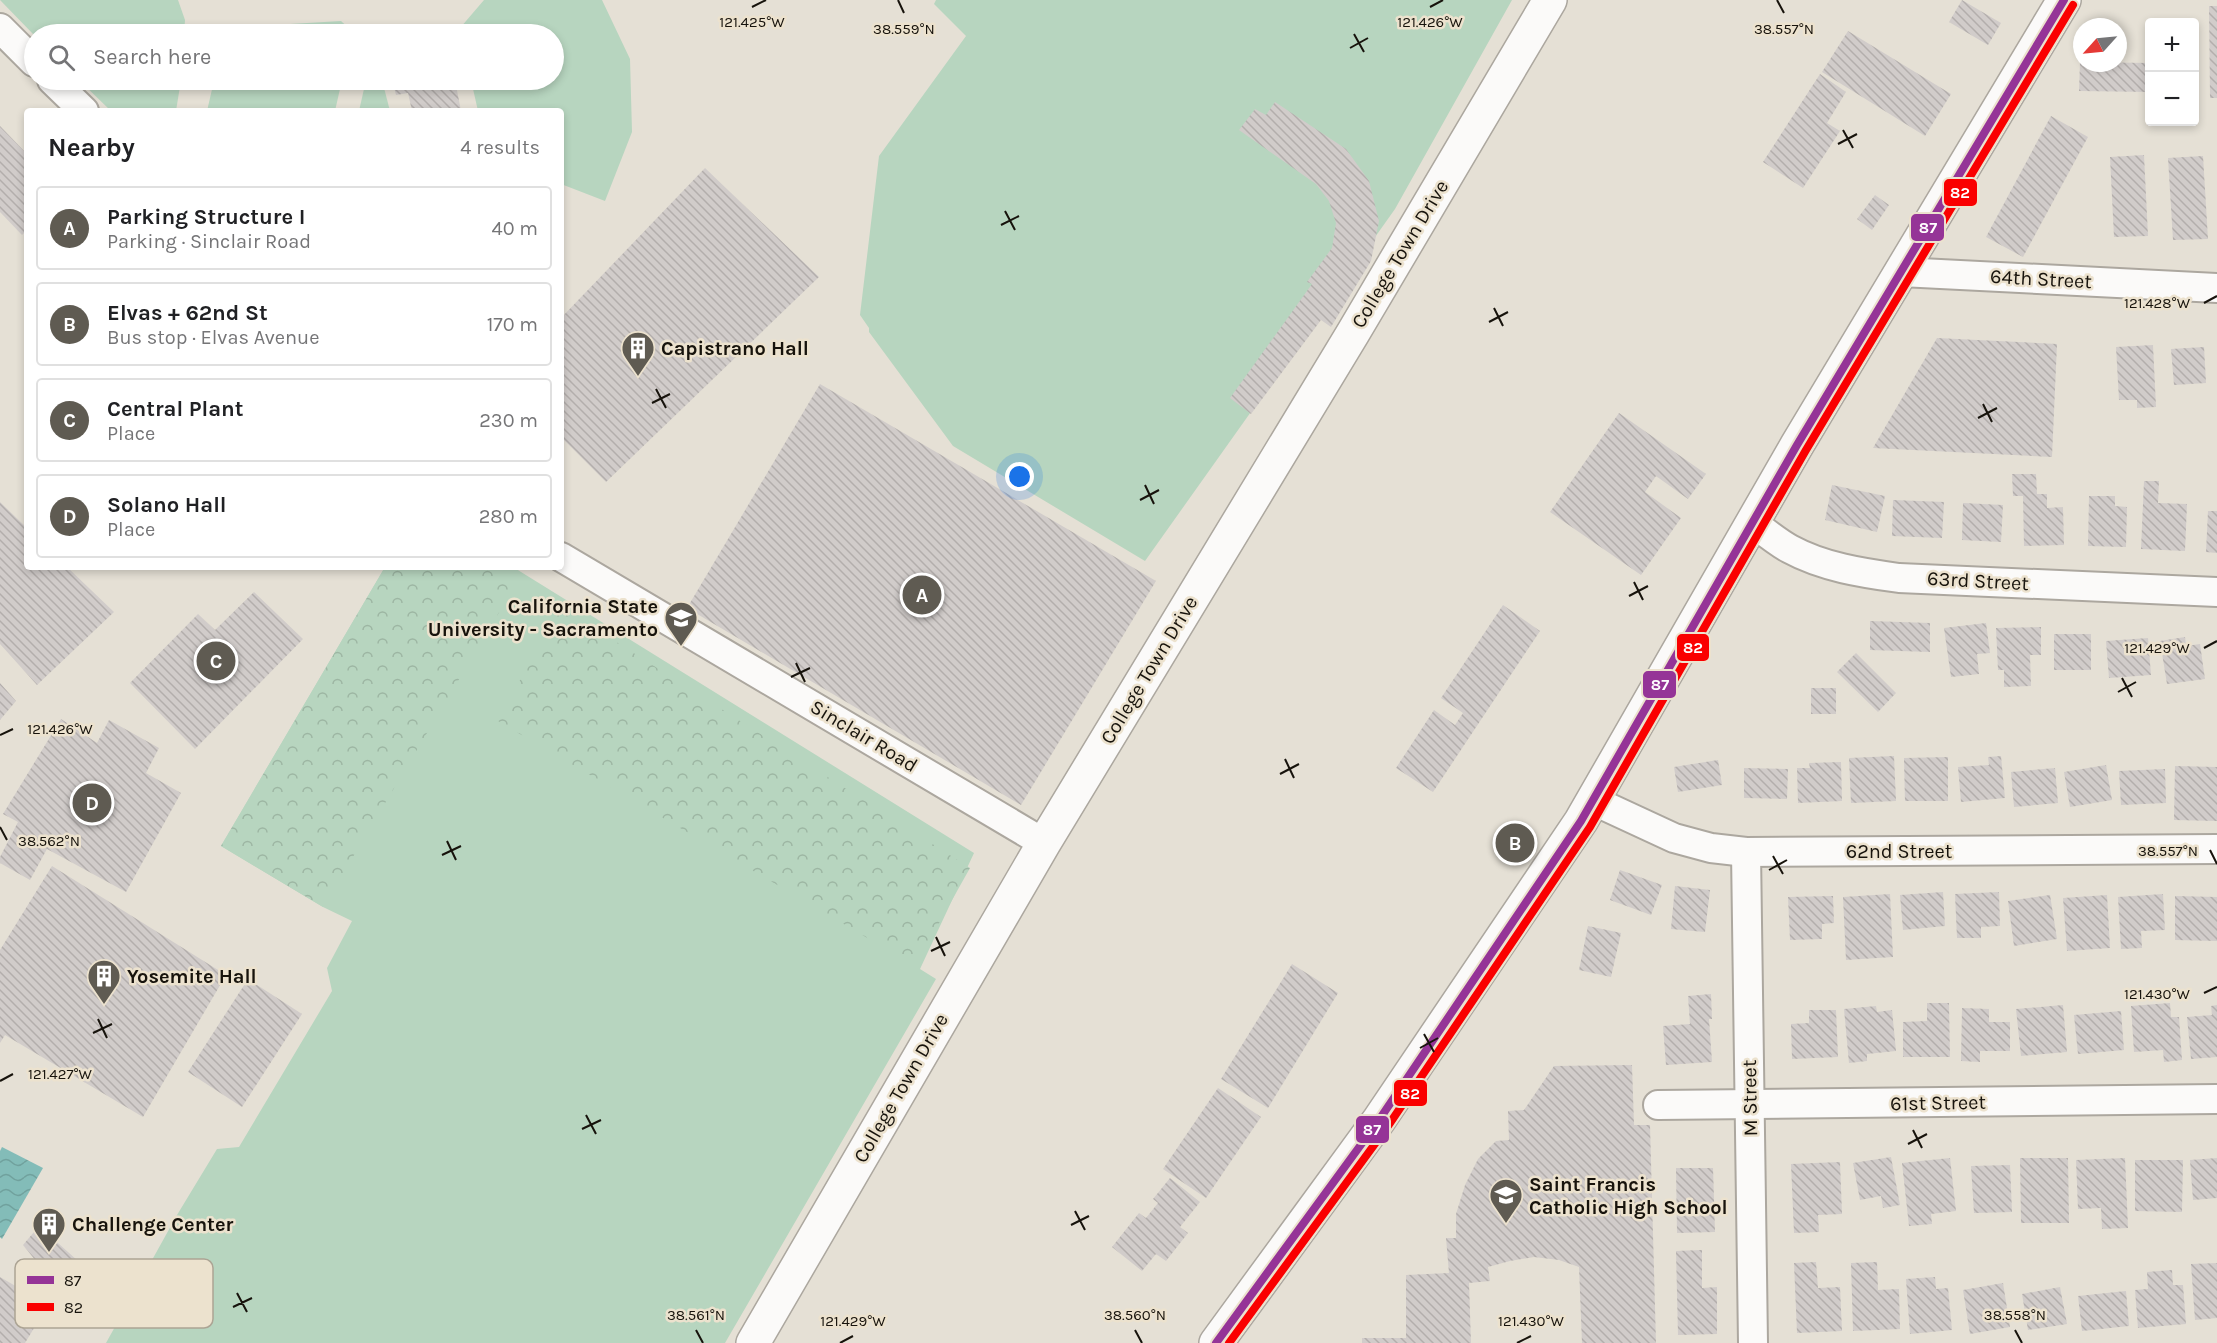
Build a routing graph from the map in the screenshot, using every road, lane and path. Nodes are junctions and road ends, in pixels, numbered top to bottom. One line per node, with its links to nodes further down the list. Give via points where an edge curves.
1 (1550, 0): 13 (main road, College Town Drive)
2 (2064, 0): 7 (main road)
3 (0, 28): 4 (street)
4 (24, 52)
5 (62, 90): 6 (street)
6 (81, 108)
7 (1901, 272): 8 (street, 64th Street); 9 (main road)
8 (2217, 288)
9 (1752, 522): 11 (street, 63rd Street, via 1790,549 1833,566 1865,573 1899,578); 12 (main road)
10 (564, 559): 13 (street, Sinclair Road)
11 (2217, 592)
12 (1592, 800): 15 (street, 62nd Street, via 1674,838); 20 (main road, via 1379,1120)
13 (1044, 843): 19 (main road, College Town Drive)
14 (2217, 849): 15 (street, 62nd Street)
15 (1746, 852): 18 (street, M Street)
16 (2217, 1099): 18 (street, 61st Street)
17 (1658, 1105): 18 (street, 61st Street)
18 (1750, 1105): 21 (street, M Street)
19 (753, 1343)
20 (1216, 1343)
21 (1753, 1343)

